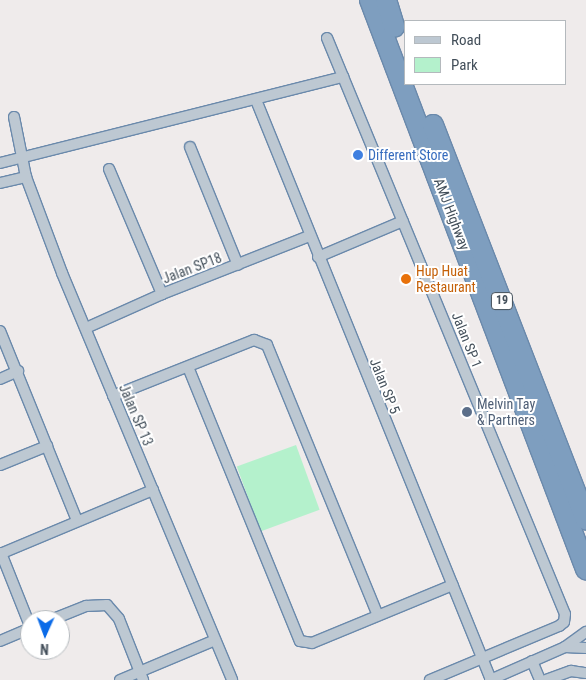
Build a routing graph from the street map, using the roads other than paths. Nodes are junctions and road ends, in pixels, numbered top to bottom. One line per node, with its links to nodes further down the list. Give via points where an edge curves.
1 (369, 0): 3 (highway, AMJ Highway / 19)
2 (385, 0): 3 (highway)
3 (388, 29): 5 (highway, AMJ Highway / 19); 6 (highway, AMJ Highway / 19)
4 (327, 38): 7 (street, Jalan SP 1)
5 (404, 53)
6 (404, 73)
7 (343, 77): 10 (street); 18 (street, Jalan SP 1)
8 (409, 85): 35 (highway, AMJ Highway / 19)
9 (416, 85): 32 (highway, AMJ Highway / 19)
10 (256, 100): 13 (street); 19 (street, Jalan SP 5)
11 (14, 117): 13 (street, Jalan SP 13)
12 (190, 147): 21 (street)
13 (22, 158): 14 (street); 16 (street, Jalan SP 13)
14 (0, 163)
15 (109, 169): 22 (street)
16 (26, 177): 17 (street); 23 (street, Jalan SP 13)
17 (0, 182)
18 (403, 221): 20 (street); 46 (street, Jalan SP 1, via 564,614 564,622 558,626)
19 (309, 236): 20 (street, Jalan SP 5); 21 (street, Jalan SP18)
20 (318, 257): 36 (street, Jalan SP 5)
21 (238, 265): 22 (street, Jalan SP18)
22 (162, 294): 23 (street, Jalan SP18)
23 (86, 328): 28 (street, Jalan SP 13)
24 (0, 331): 26 (street)
25 (188, 367): 28 (street); 39 (street, via 254,340 268,345); 39 (street, via 300,641 312,643)
26 (18, 372): 27 (street); 29 (street)
27 (0, 379)
28 (114, 396): 31 (street, Jalan SP 13)
29 (47, 446): 30 (street); 33 (street)
30 (0, 465)
31 (153, 490): 33 (street); 42 (street, Jalan SP 13)
32 (586, 519)
33 (77, 520): 34 (street)
34 (0, 554): 37 (street)
35 (586, 569)
36 (453, 585): 39 (street); 46 (street, Jalan SP 5)
37 (23, 610)
38 (70, 612): 49 (street, via 86,606 107,605 119,619)
39 (378, 615)
40 (20, 632): 43 (street)
41 (586, 632): 44 (street)
42 (215, 640): 49 (street); 51 (street, Jalan SP 13)
43 (0, 641)
44 (565, 647): 45 (street); 47 (street)
45 (586, 648)
46 (482, 659): 52 (street); 53 (street, Jalan SP 5)
47 (532, 661): 53 (street); 54 (street)
48 (586, 673): 55 (street, via 571,671)
49 (142, 676): 50 (street)
50 (120, 680)
51 (232, 680)
52 (430, 680)
53 (491, 680)
54 (540, 680)
55 (546, 680)

